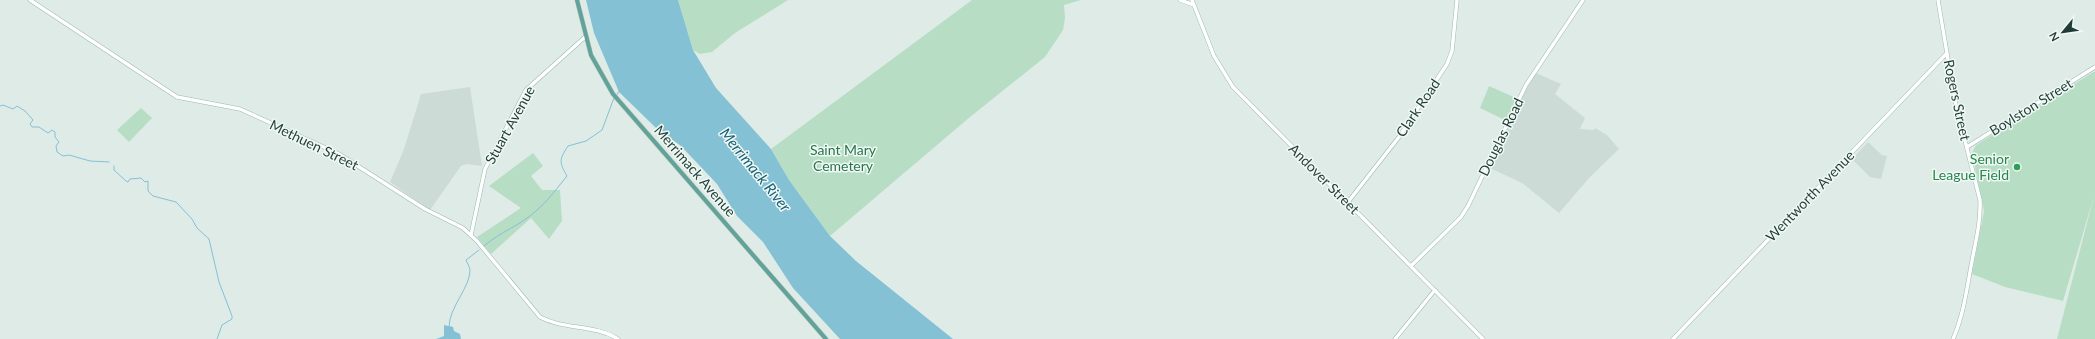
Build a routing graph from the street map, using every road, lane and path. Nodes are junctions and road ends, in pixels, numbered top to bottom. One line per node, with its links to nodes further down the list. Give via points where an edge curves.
1 (30, 0): 14 (street, Methuen Street, via 177,96 240,109 318,144 343,156 425,209 458,225)
2 (577, 0): 9 (main road, Merrimack Avenue)
3 (1180, 0): 8 (street)
4 (1192, 0): 8 (street, Andover Street)
5 (1457, 0): 13 (street, Clark Road, via 1452,51 1447,64 1399,137)
6 (1583, 0): 15 (street, Douglas Road, via 1526,86 1468,206 1458,221)
7 (1938, 0): 10 (street, Rogers Street)
8 (1194, 5): 13 (street, Andover Street, via 1214,56 1233,87)
9 (585, 37): 14 (street, Stuart Avenue, via 526,90 485,169); 18 (main road, Merrimack Avenue, via 596,66 613,94)
10 (1947, 53): 12 (street, Rogers Street, via 1955,101); 21 (street, Wentworth Avenue)
11 (2095, 67): 12 (street, Boylston Street)
12 (1967, 147): 22 (street, Rogers Street, via 1980,200 1981,215 1966,296)
13 (1348, 202): 15 (street, Andover Street)
14 (471, 235): 17 (street, Methuen Street, via 540,317 552,322 594,329)
15 (1411, 266): 16 (street, Andover Street)
16 (1434, 290): 19 (street); 20 (street, Andover Street)
17 (618, 339)
18 (826, 339)
19 (1395, 339)
20 (1483, 339)
21 (1673, 339)
22 (1953, 339)

